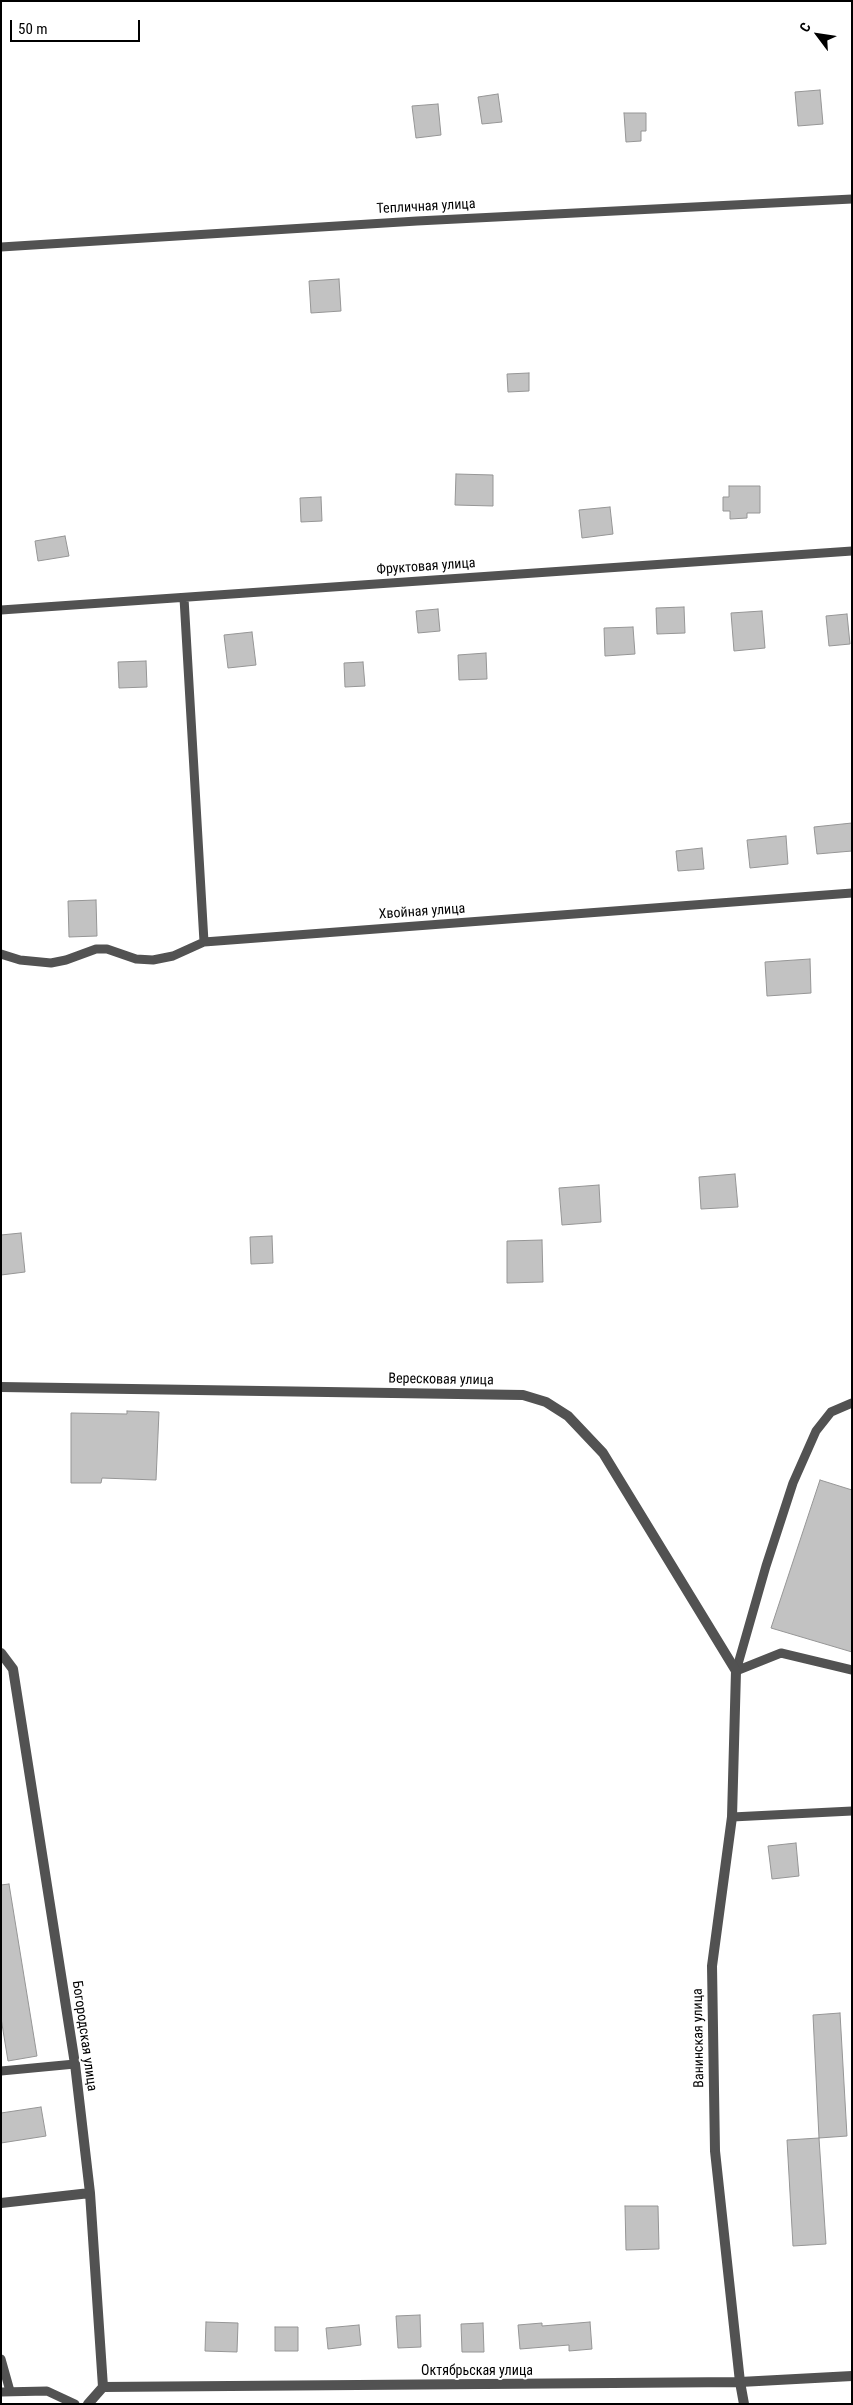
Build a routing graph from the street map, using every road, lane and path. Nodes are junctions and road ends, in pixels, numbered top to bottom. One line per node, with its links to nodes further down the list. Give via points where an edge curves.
1 (852, 199): 2 (lane, Тепличная улица, via 418,220)
2 (1, 247)
3 (852, 551): 4 (lane, Фруктовая улица)
4 (184, 598): 5 (lane, Фруктовая улица); 7 (lane)
5 (1, 610)
6 (852, 893): 7 (lane, Хвойная улица)
7 (204, 942): 8 (lane, Хвойная улица, via 173,956 153,960 107,949 51,962 20,960)
8 (1, 954)
9 (1, 1387): 13 (street, Вересковая улица, via 523,1395 546,1402 568,1416 603,1453)
10 (852, 1403): 13 (lane, via 831,1412 816,1431 794,1483 766,1566)
11 (1, 1654): 16 (street, Богородская улица, via 13,1669)
12 (852, 1670): 13 (lane, via 781,1653)
13 (736, 1671): 15 (street, Ванинская улица)
14 (852, 1810): 15 (lane)
15 (732, 1817): 22 (street, Ванинская улица, via 712,1976 715,2151)
16 (75, 2064): 17 (lane); 18 (street, Богородская улица)
17 (1, 2071)
18 (90, 2194): 19 (street); 23 (street, Богородская улица)
19 (1, 2203)
20 (1, 2359): 24 (lane)
21 (852, 2376): 22 (street, Октябрьская улица)
22 (740, 2382): 23 (street, Октябрьская улица); 27 (street, Ванинская улица)
23 (103, 2387): 26 (street)
24 (6, 2391): 25 (lane, via 47,2391)
25 (74, 2404)
26 (88, 2404)
27 (744, 2404)

